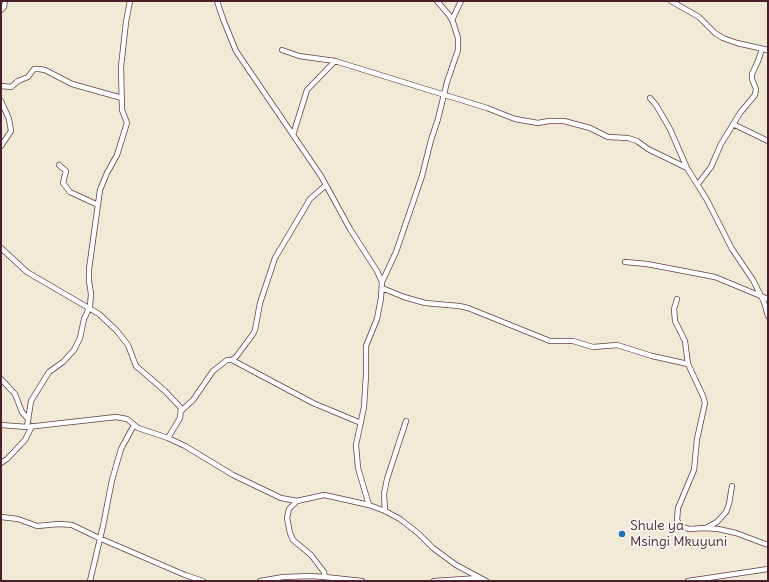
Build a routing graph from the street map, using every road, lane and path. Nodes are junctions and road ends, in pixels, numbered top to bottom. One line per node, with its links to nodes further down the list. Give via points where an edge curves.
1 (5, 1): 7 (street)
2 (130, 1): 15 (street, via 121,68)
3 (217, 1): 19 (street, via 236,51)
4 (437, 1): 8 (street)
5 (461, 1): 8 (street)
6 (671, 1): 9 (street, via 699,17 723,38)
7 (1, 10)
8 (452, 20): 14 (street, via 458,47)
9 (762, 49): 11 (street); 18 (street, via 752,74 755,95)
10 (282, 50): 12 (street, via 299,56)
11 (768, 50)
12 (335, 61): 14 (street); 19 (street, via 307,90)
13 (1, 86): 15 (street, via 11,87 28,77 34,69 39,69 72,84)
14 (444, 96): 23 (street, via 515,119 538,123 564,121 590,128 608,138 628,138); 29 (street, via 420,183 396,252)
15 (122, 98): 26 (street, via 122,110 127,123 117,155 100,190)
16 (650, 98): 23 (street, via 670,130)
17 (1, 100): 21 (street, via 11,131)
18 (733, 124): 20 (street); 24 (street, via 711,168)
19 (292, 135): 25 (street)
20 (768, 141)
21 (1, 146)
22 (59, 164): 26 (street, via 66,171 63,183 70,192)
23 (687, 168): 24 (street)
24 (698, 184): 31 (street, via 732,249)
25 (326, 185): 29 (street); 36 (street, via 310,199 275,258 259,308 255,330)
26 (98, 205): 34 (street, via 89,269)
27 (1, 248): 34 (street, via 27,272)
28 (625, 262): 31 (street, via 715,277)
29 (382, 282): 30 (street)
30 (382, 288): 37 (street, via 404,298 425,303 468,308 550,341 573,341 593,347 617,345); 42 (street, via 377,319 366,346 365,396)
31 (762, 298): 33 (street); 35 (street)
32 (677, 299): 37 (street, via 674,309 675,321 685,341)
33 (768, 300)
34 (89, 308): 39 (street, via 117,331 128,345 136,366 173,398); 40 (street, via 74,350 45,377 31,401)
35 (768, 316)
36 (232, 360): 39 (street, via 227,360 213,371 193,400); 42 (street, via 313,403)
37 (688, 364): 53 (street, via 703,396 704,405 694,470 677,516 679,523 685,528)
38 (1, 380): 40 (street, via 14,394)
39 (181, 411): 46 (street, via 180,418)
40 (28, 419): 45 (street)
41 (406, 421): 51 (street, via 387,479 384,494)
42 (361, 423): 50 (street, via 356,439 356,452)
43 (1, 425): 45 (street)
44 (134, 425): 45 (street, via 127,419 116,417); 46 (street); 54 (street, via 121,449)
45 (30, 426): 47 (street, via 25,440)
46 (168, 438): 49 (street, via 233,476 281,498)
47 (1, 463)
48 (732, 486): 53 (street, via 726,512 717,522)
49 (297, 501): 50 (street, via 324,495); 57 (street, via 289,509 287,523 290,533 293,540 312,555)
50 (369, 505): 51 (street)
51 (385, 511): 58 (street, via 419,534 456,565)
52 (1, 517): 54 (street, via 18,519 37,526 72,525)
53 (704, 528): 55 (street, via 736,533)
54 (99, 538): 59 (street); 60 (street)
55 (768, 545)
56 (768, 569): 65 (street)
57 (325, 577): 61 (street, via 283,577); 62 (street)
58 (479, 578): 63 (street); 64 (street)
59 (90, 581)
60 (203, 581)
61 (260, 581)
62 (362, 581)
63 (434, 581)
64 (486, 581)
65 (690, 581)

